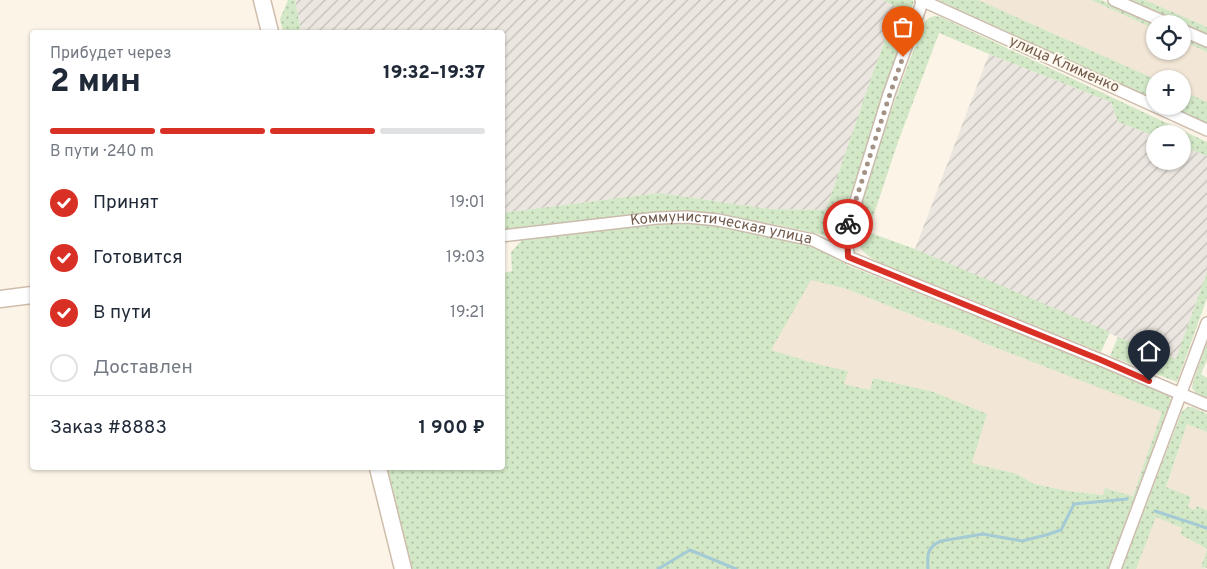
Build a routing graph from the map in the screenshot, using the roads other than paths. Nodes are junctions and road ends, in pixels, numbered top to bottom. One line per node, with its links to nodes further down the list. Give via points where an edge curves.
1 (262, 0): 5 (street)
2 (922, 0): 8 (street, улица Клименко); 10 (street, via 847,230)
3 (1114, 0): 4 (street)
4 (1148, 15)
5 (270, 30)
6 (1191, 34): 7 (street)
7 (1207, 40)
8 (1207, 130)
9 (505, 236): 10 (street, Коммунистическая улица, via 642,219 687,217 718,220 813,240)
10 (848, 257): 14 (street, Коммунистическая улица)
11 (30, 295): 12 (street)
12 (0, 299)
13 (1207, 323): 14 (street)
14 (1181, 394): 15 (street, Коммунистическая улица); 18 (street)
15 (1207, 405)
16 (378, 470): 17 (street)
17 (403, 569)
18 (1115, 569)

